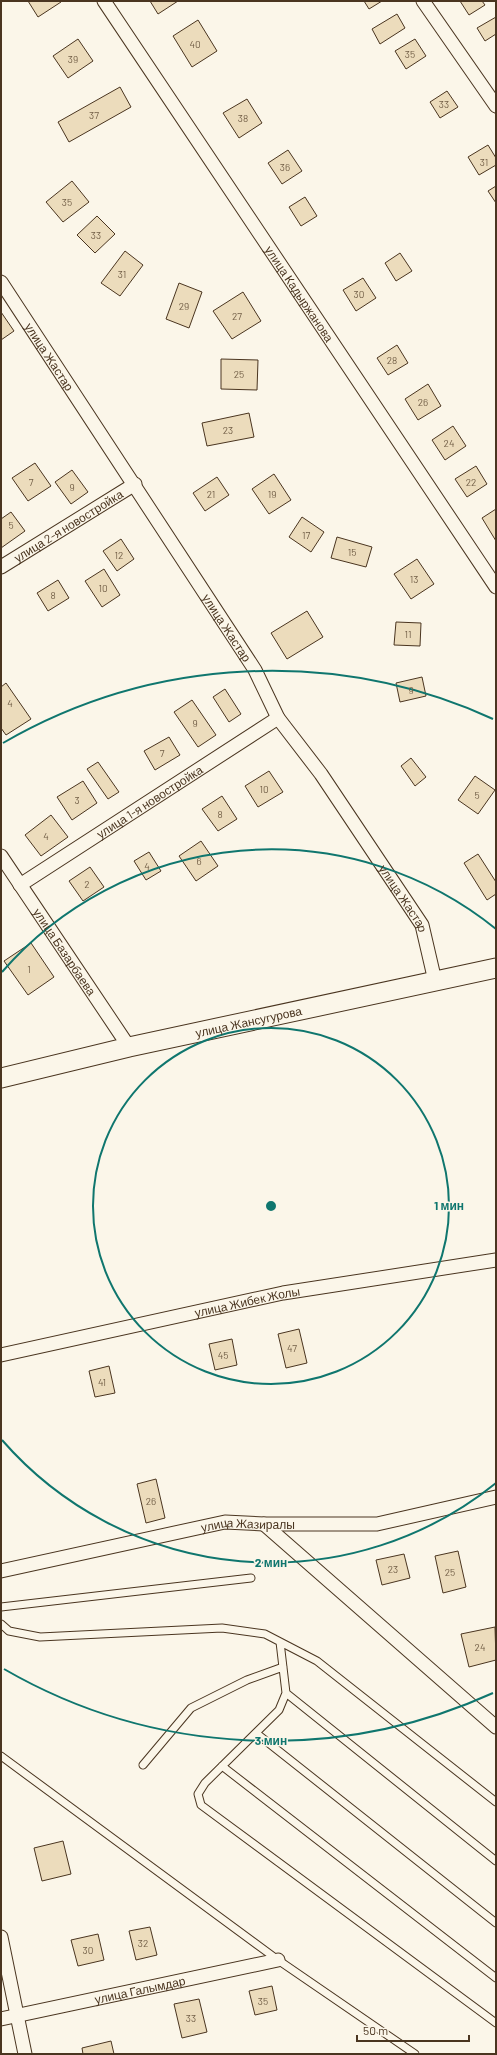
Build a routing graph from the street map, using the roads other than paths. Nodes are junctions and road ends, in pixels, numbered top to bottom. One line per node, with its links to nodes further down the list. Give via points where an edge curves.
1 (104, 1): 7 (street, улица Кадыржанова)
2 (423, 1): 3 (street)
3 (496, 106)
4 (1, 282): 5 (street, улица Жастар)
5 (135, 484): 6 (street, улица 2-я новостройка); 8 (street, улица Жастар, via 255,670)
6 (1, 567)
7 (496, 587)
8 (278, 718): 10 (street, улица 1-я новостройка); 12 (street, улица Жастар, via 321,774 422,925)
9 (1, 856): 10 (street, улица Базарбаева)
10 (20, 885): 13 (street, улица Базарбаева)
11 (496, 968): 12 (main road, улица Жансугурова)
12 (435, 981): 13 (main road, улица Жансугурова)
13 (129, 1047): 14 (main road, улица Жансугурова)
14 (1, 1078)
15 (496, 1260): 16 (street, улица Жибек Жолы, via 283,1293)
16 (1, 1355)
17 (496, 1497): 18 (street, улица Жазиралы, via 377,1524)
18 (264, 1524): 19 (street, улица Жазиралы, via 225,1522); 27 (street)
19 (1, 1571)
20 (251, 1578): 21 (lane)
21 (1, 1607)
22 (1, 1624): 23 (lane, via 9,1631 40,1636 222,1628 265,1634)
23 (280, 1642): 24 (lane); 33 (lane, via 317,1661)
24 (283, 1668): 25 (lane); 31 (lane, via 247,1680 191,1708)
25 (286, 1693): 29 (lane, via 279,1710); 34 (lane)
26 (496, 1713): 27 (street)
27 (483, 1716): 28 (street)
28 (496, 1727)
29 (256, 1733): 32 (lane); 35 (lane)
30 (1, 1756): 37 (lane)
31 (143, 1765)
32 (222, 1766): 38 (lane); 41 (lane, via 198,1794 201,1805)
33 (496, 1802)
34 (496, 1861)
35 (496, 1923)
36 (1, 1937): 39 (street)
37 (278, 1960): 39 (street, улица Галымдар); 43 (lane)
38 (496, 1978)
39 (17, 2016): 40 (street, улица Галымдар); 42 (street)
40 (1, 2019)
41 (496, 2023)
42 (25, 2054)
43 (415, 2054)

